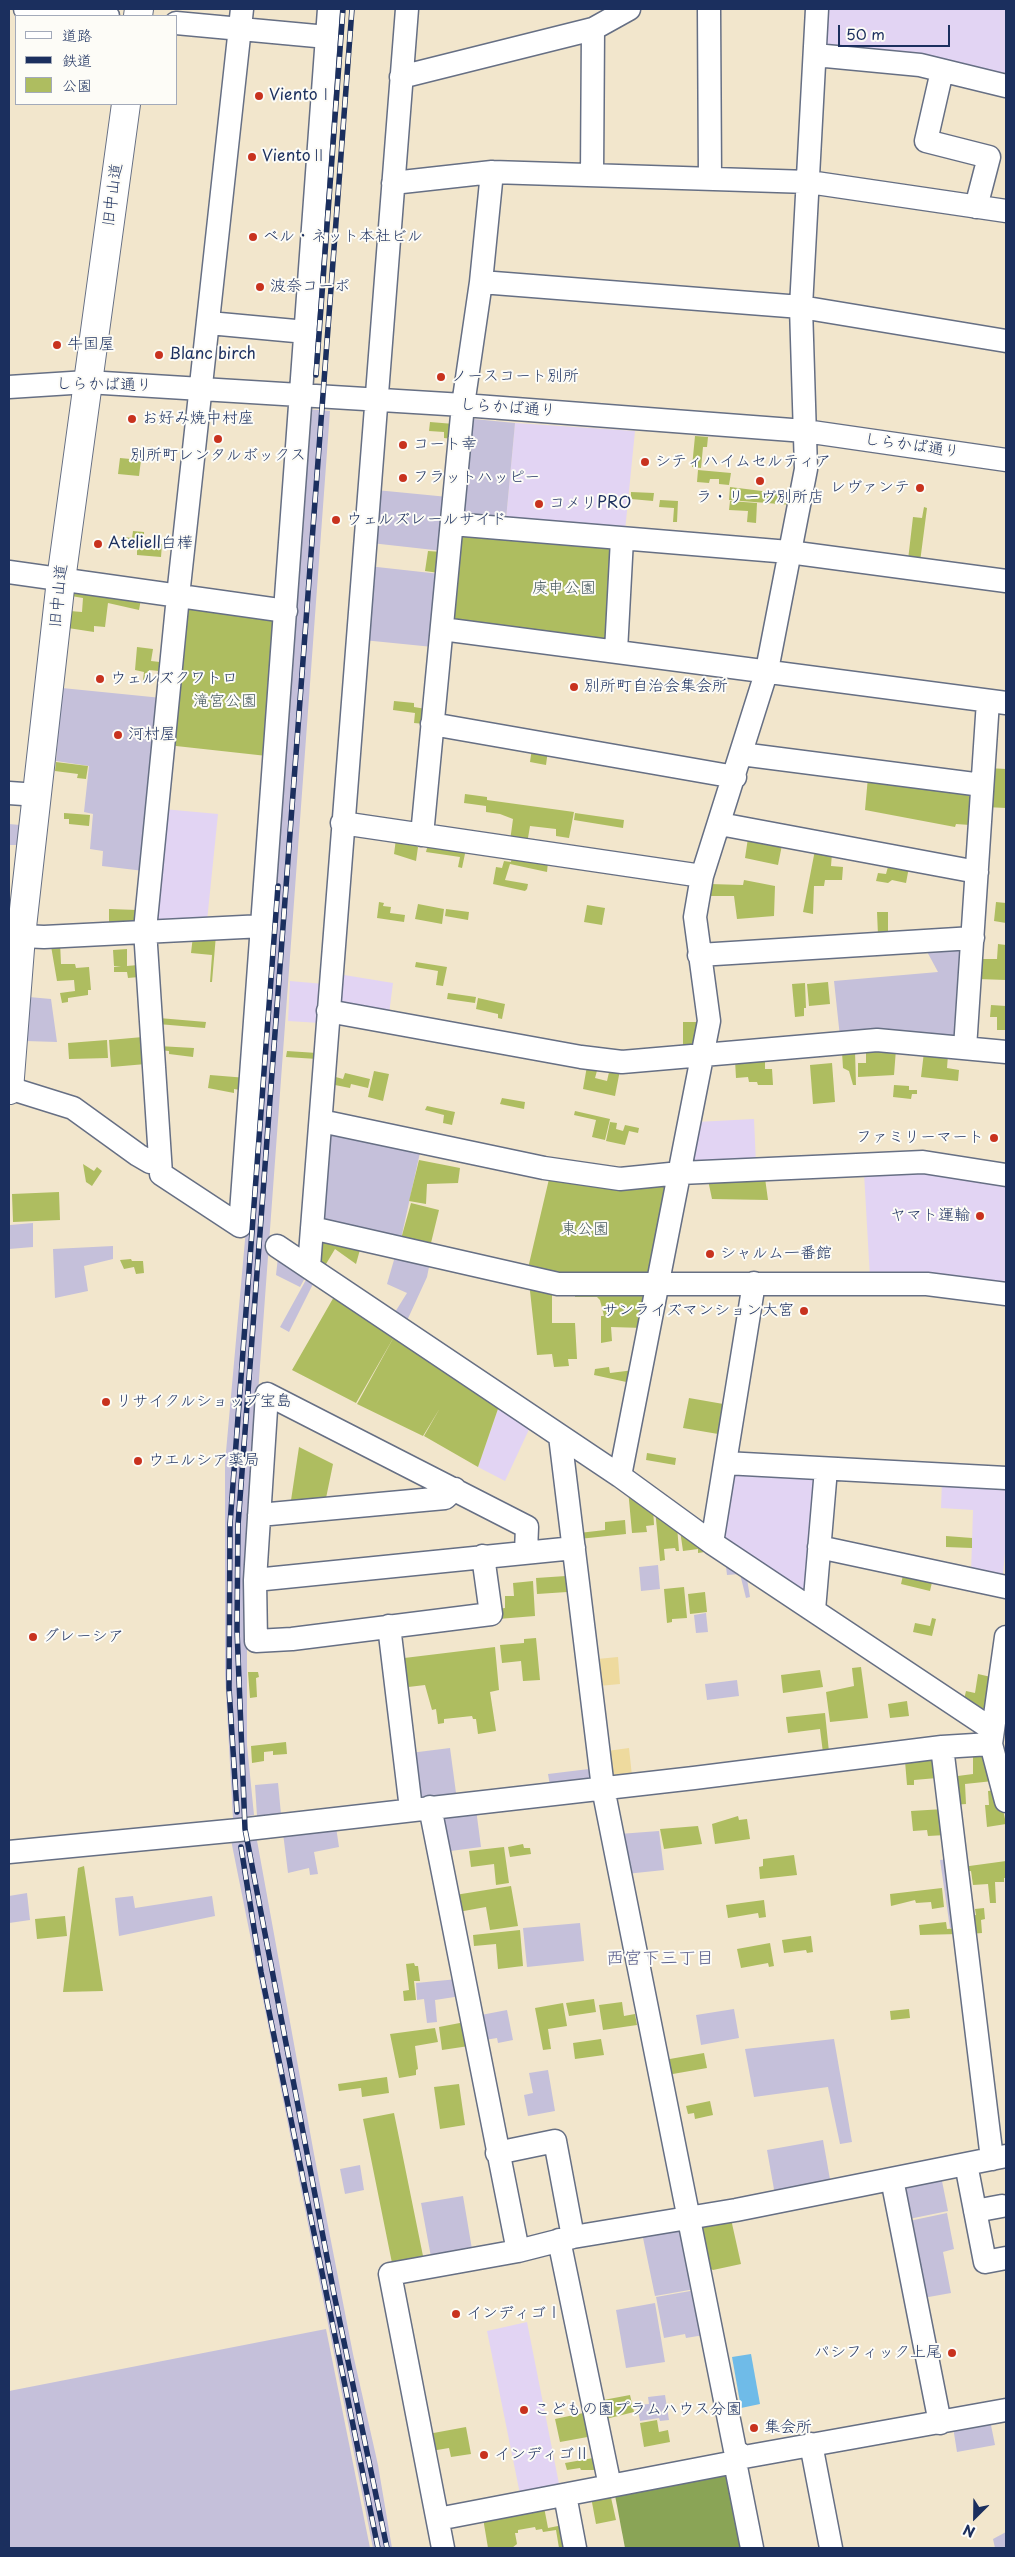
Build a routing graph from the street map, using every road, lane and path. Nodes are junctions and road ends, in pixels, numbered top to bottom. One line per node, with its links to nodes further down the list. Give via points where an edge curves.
1 (25, 9): 7 (street)
2 (328, 9): 11 (street)
3 (406, 9): 14 (street)
4 (629, 9): 10 (street)
5 (709, 9): 19 (street)
6 (817, 9): 12 (street)
7 (96, 15)
8 (241, 19): 9 (street); 11 (street); 26 (street)
9 (178, 23)
10 (594, 29): 14 (street); 18 (street)
11 (327, 36): 27 (street)
12 (815, 55): 13 (street, via 920,65); 20 (street)
13 (942, 71): 15 (street); 22 (street, via 926,141 988,158)
14 (401, 77): 21 (street)
15 (1006, 86)
16 (126, 105): 29 (main road, 旧中山道)
17 (492, 172): 18 (street); 21 (street); 24 (street)
18 (592, 175): 19 (street)
19 (710, 179): 20 (street)
20 (809, 182): 22 (street); 25 (street)
21 (393, 183): 33 (street)
22 (976, 207): 23 (street)
23 (1006, 211)
24 (481, 282): 25 (street); 34 (street)
25 (801, 307): 28 (street); 35 (street)
26 (209, 323): 27 (street); 31 (street)
27 (306, 332): 32 (street)
28 (1006, 341)
29 (87, 382): 30 (street, しらかば通り); 31 (street, しらかば通り); 41 (main road, 旧中山道)
30 (9, 387)
31 (202, 388): 32 (street, しらかば通り); 43 (street)
32 (302, 395): 33 (street, しらかば通り); 44 (street)
33 (374, 399): 34 (street, しらかば通り); 55 (street)
34 (464, 405): 35 (street, しらかば通り); 37 (street)
35 (804, 431): 36 (street, しらかば通り); 39 (street, via 806,469)
36 (1006, 460)
37 (452, 524): 38 (street); 45 (street)
38 (622, 539): 39 (street); 46 (street)
39 (789, 552): 42 (street); 47 (street)
40 (9, 572): 41 (street)
41 (61, 580): 43 (street); 54 (main road, 旧中山道)
42 (1006, 581)
43 (178, 596): 44 (street); 61 (street)
44 (286, 611): 60 (street)
45 (442, 629): 46 (street); 49 (street)
46 (616, 651): 47 (street)
47 (766, 670): 48 (street); 50 (street)
48 (997, 702): 52 (street)
49 (432, 724): 51 (street); 57 (street)
50 (742, 754): 51 (street); 52 (street)
51 (734, 777): 56 (street)
52 (982, 785): 58 (street)
53 (9, 793): 54 (street)
54 (38, 795): 62 (main road, 旧中山道)
55 (342, 823): 57 (street); 65 (street)
56 (720, 824): 58 (street); 59 (street)
57 (422, 835): 59 (street)
58 (977, 872): 63 (street)
59 (702, 876): 64 (street, via 695,917)
60 (262, 926): 61 (street); 71 (street, via 240,1226 161,1174)
61 (145, 930): 62 (street); 71 (street)
62 (21, 936): 69 (main road, 旧中山道)
63 (973, 938): 64 (street); 66 (street)
64 (699, 955): 68 (street, via 709,1021)
65 (328, 1011): 68 (street, via 581,1058 622,1062); 70 (street)
66 (965, 1048): 67 (street); 68 (street, via 877,1040)
67 (1006, 1052)
68 (703, 1056): 72 (street)
69 (9, 1089): 71 (street, via 73,1108 144,1159)
70 (321, 1121): 72 (street, via 592,1176 620,1179); 74 (street)
71 (160, 1163)
72 (680, 1174): 73 (street, via 923,1162); 78 (street)
73 (1006, 1175)
74 (312, 1228): 76 (street); 78 (street, via 558,1284)
75 (276, 1246): 76 (street)
76 (309, 1268): 80 (street)
77 (754, 1283): 78 (street); 79 (street, via 939,1284); 81 (street)
78 (658, 1286): 83 (street)
79 (1006, 1294)
80 (560, 1436): 83 (street); 89 (street)
81 (725, 1464): 82 (street); 87 (street)
82 (826, 1469): 84 (street); 88 (street)
83 (620, 1476): 87 (street)
84 (1006, 1478)
85 (455, 1489): 86 (street, via 445,1498); 86 (street, via 267,1394); 90 (street, via 527,1527)
86 (259, 1515): 92 (street)
87 (712, 1543): 94 (street)
88 (819, 1547): 93 (street); 94 (street)
89 (574, 1548): 90 (street); 99 (street)
90 (526, 1552): 91 (street)
91 (483, 1556): 92 (street); 95 (street, via 491,1614)
92 (255, 1580): 95 (street, via 256,1641)
93 (1006, 1587)
94 (814, 1610): 97 (street)
95 (389, 1626): 101 (street)
96 (1006, 1637): 97 (street)
97 (996, 1739): 98 (street); 100 (street)
98 (942, 1747): 99 (street); 104 (street)
99 (603, 1788): 101 (street); 109 (street)
100 (1006, 1801)
101 (420, 1808): 102 (street, via 239,1830); 103 (street)
102 (9, 1852)
103 (497, 2153): 110 (street, via 555,2141); 111 (street)
104 (999, 2157): 105 (street)
105 (966, 2164): 106 (street); 108 (street)
106 (892, 2179): 109 (street); 114 (street)
107 (1002, 2206): 108 (street)
108 (975, 2211): 112 (street, via 985,2262)
109 (688, 2218): 110 (street); 116 (street)
110 (566, 2239): 111 (street); 117 (street)
111 (518, 2251): 119 (street, via 390,2274)
112 (1006, 2258)
113 (1006, 2410): 114 (street)
114 (940, 2423): 115 (street)
115 (811, 2444): 116 (street); 123 (street)
116 (736, 2458): 117 (street); 122 (street)
117 (610, 2486): 118 (street)
118 (565, 2495): 119 (street); 121 (street)
119 (438, 2519): 120 (street)
120 (443, 2548)
121 (575, 2548)
122 (752, 2548)
123 (831, 2548)

